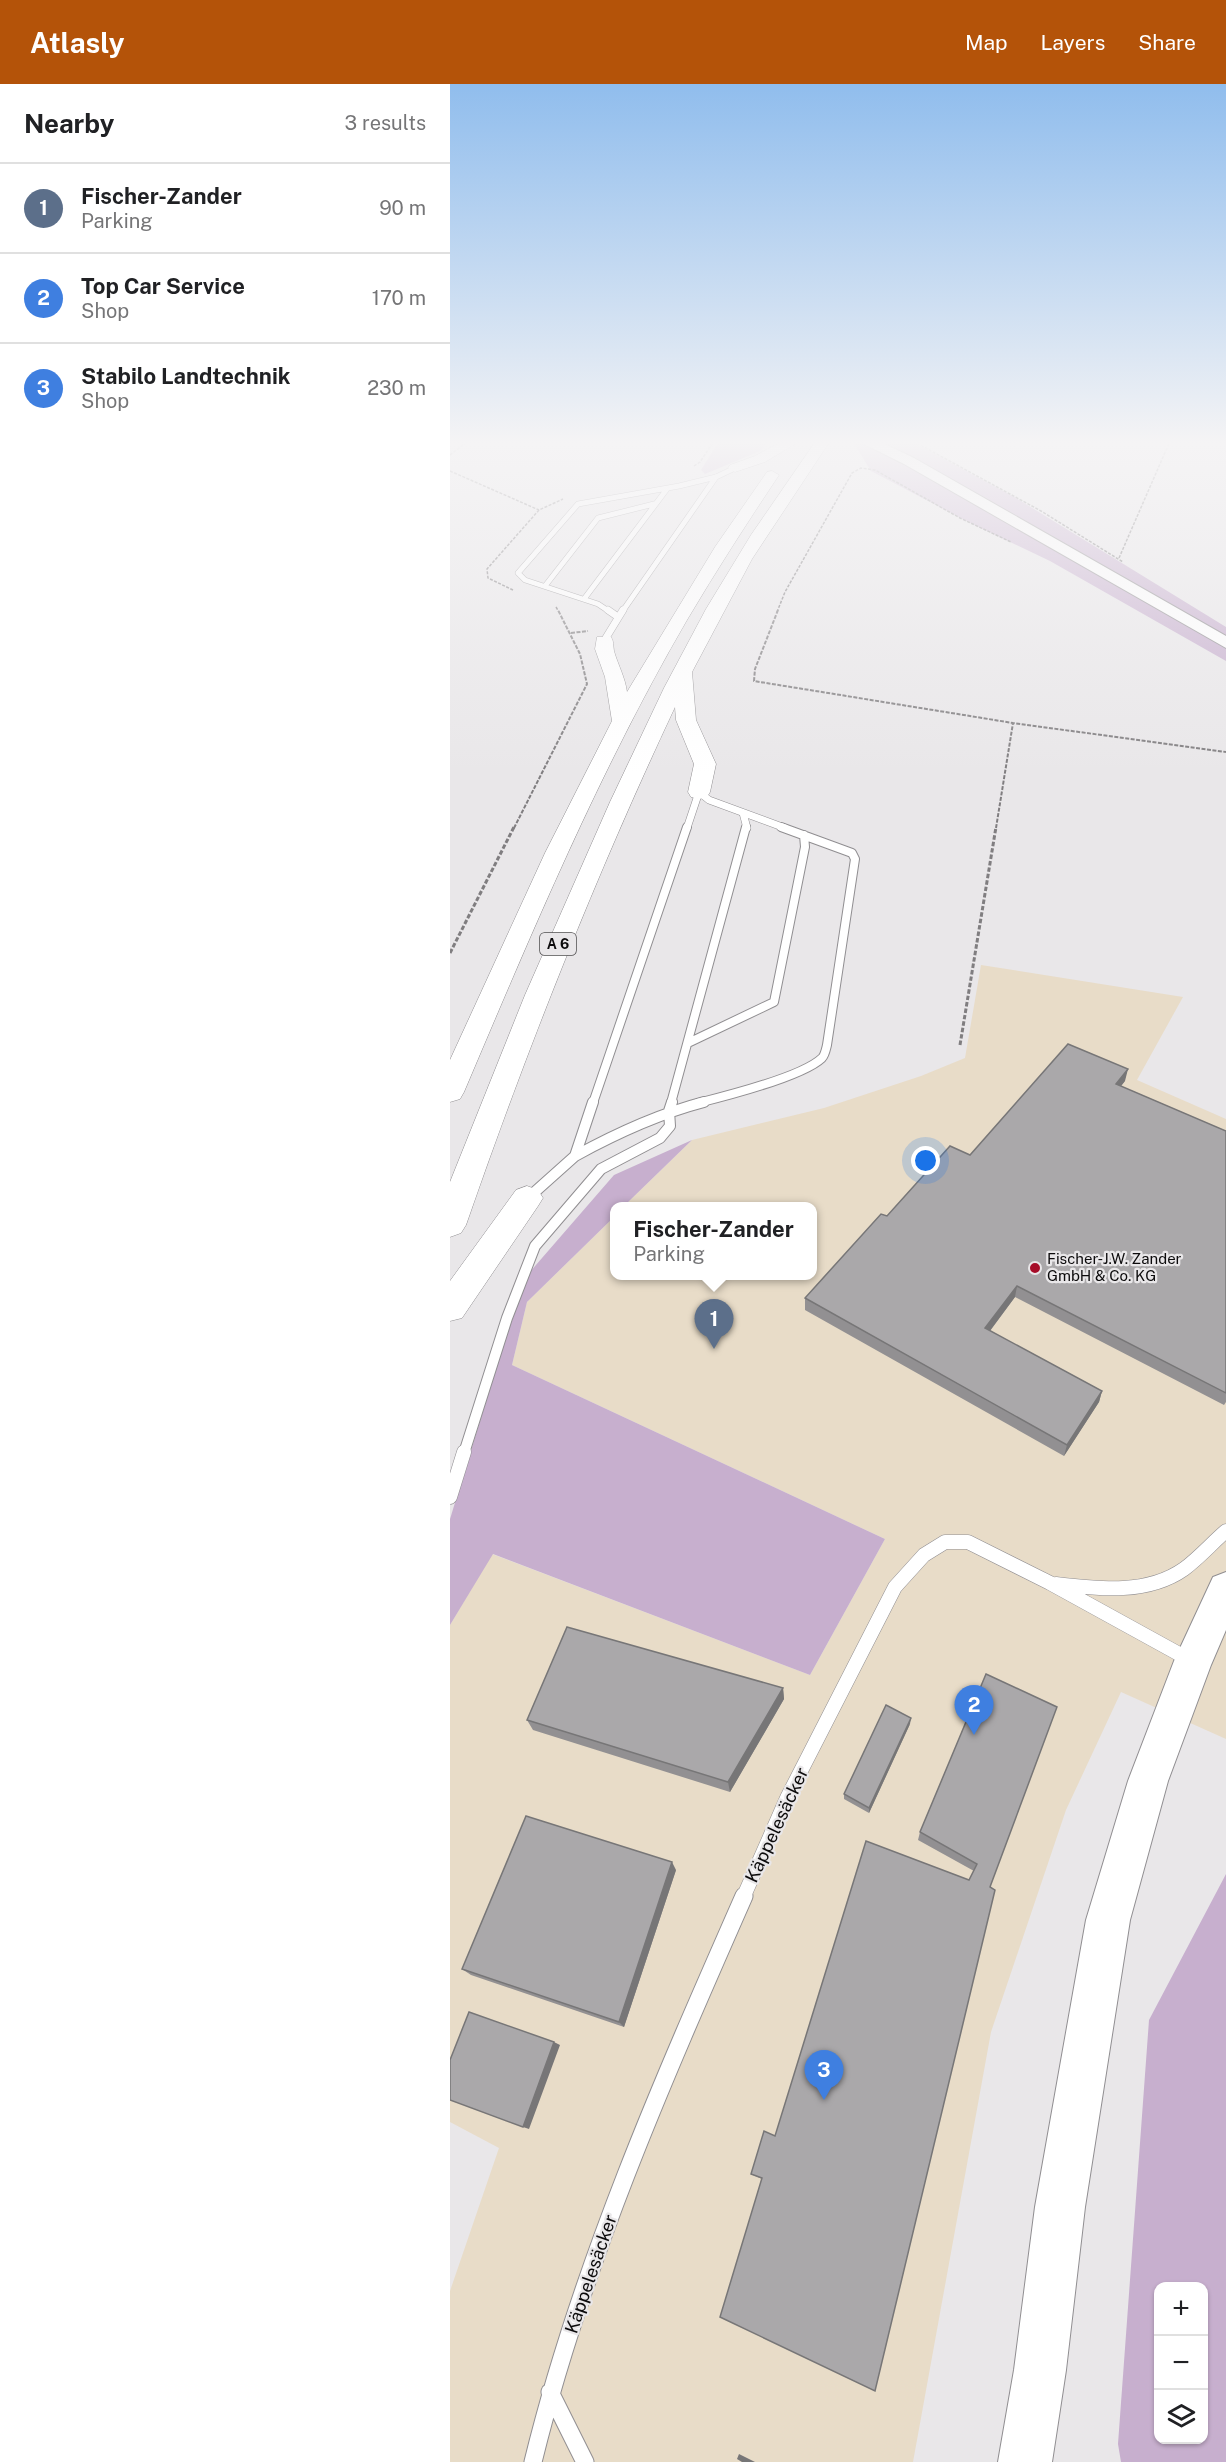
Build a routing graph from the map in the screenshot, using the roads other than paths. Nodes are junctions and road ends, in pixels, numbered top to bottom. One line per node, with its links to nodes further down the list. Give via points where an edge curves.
1 (536, 552): 8 (lane, via 518,573)
2 (571, 552): 8 (lane)
3 (619, 552): 9 (lane)
4 (664, 552): 10 (lane)
5 (722, 552): 14 (highway, A 6)
6 (750, 552): 13 (highway, A 6)
7 (1067, 552): 12 (main road)
8 (545, 586): 9 (lane)
9 (584, 599): 10 (lane)
10 (618, 617): 11 (lane)
11 (604, 641): 14 (highway)
12 (1226, 643)
13 (684, 670): 15 (highway, via 686,720 705,764); 23 (highway, A 6, via 553,956)
14 (622, 721): 19 (highway, A 6, via 574,814)
15 (699, 792): 16 (lane); 21 (lane)
16 (743, 813): 17 (lane); 18 (lane, via 747,829)
17 (804, 835): 18 (lane, via 805,847 774,1002); 20 (lane, via 845,849 855,859 823,1057 802,1070 744,1091)
18 (688, 1043): 20 (lane)
19 (450, 1092)
20 (669, 1111): 21 (lane, via 639,1122); 25 (lane, via 670,1126 660,1138 601,1169 535,1246 507,1318)
21 (575, 1156): 22 (lane)
22 (527, 1198): 24 (highway)
23 (450, 1225)
24 (450, 1308)
25 (450, 1497)
26 (1226, 1531): 27 (lane, via 1176,1573 1143,1586 1108,1590)
27 (1050, 1583): 29 (lane, Käppelesäcker); 30 (lane, Käppelesäcker, via 968,1542 945,1542 924,1555 896,1587 787,1798 671,2061 604,2232)
28 (1226, 1589): 29 (main road)
29 (1193, 1661): 33 (main road, via 1148,1781 1108,1920 1060,2207)
30 (550, 2392): 31 (lane, Käppelesäcker); 32 (lane)
31 (533, 2462)
32 (585, 2462)
33 (1025, 2462)

